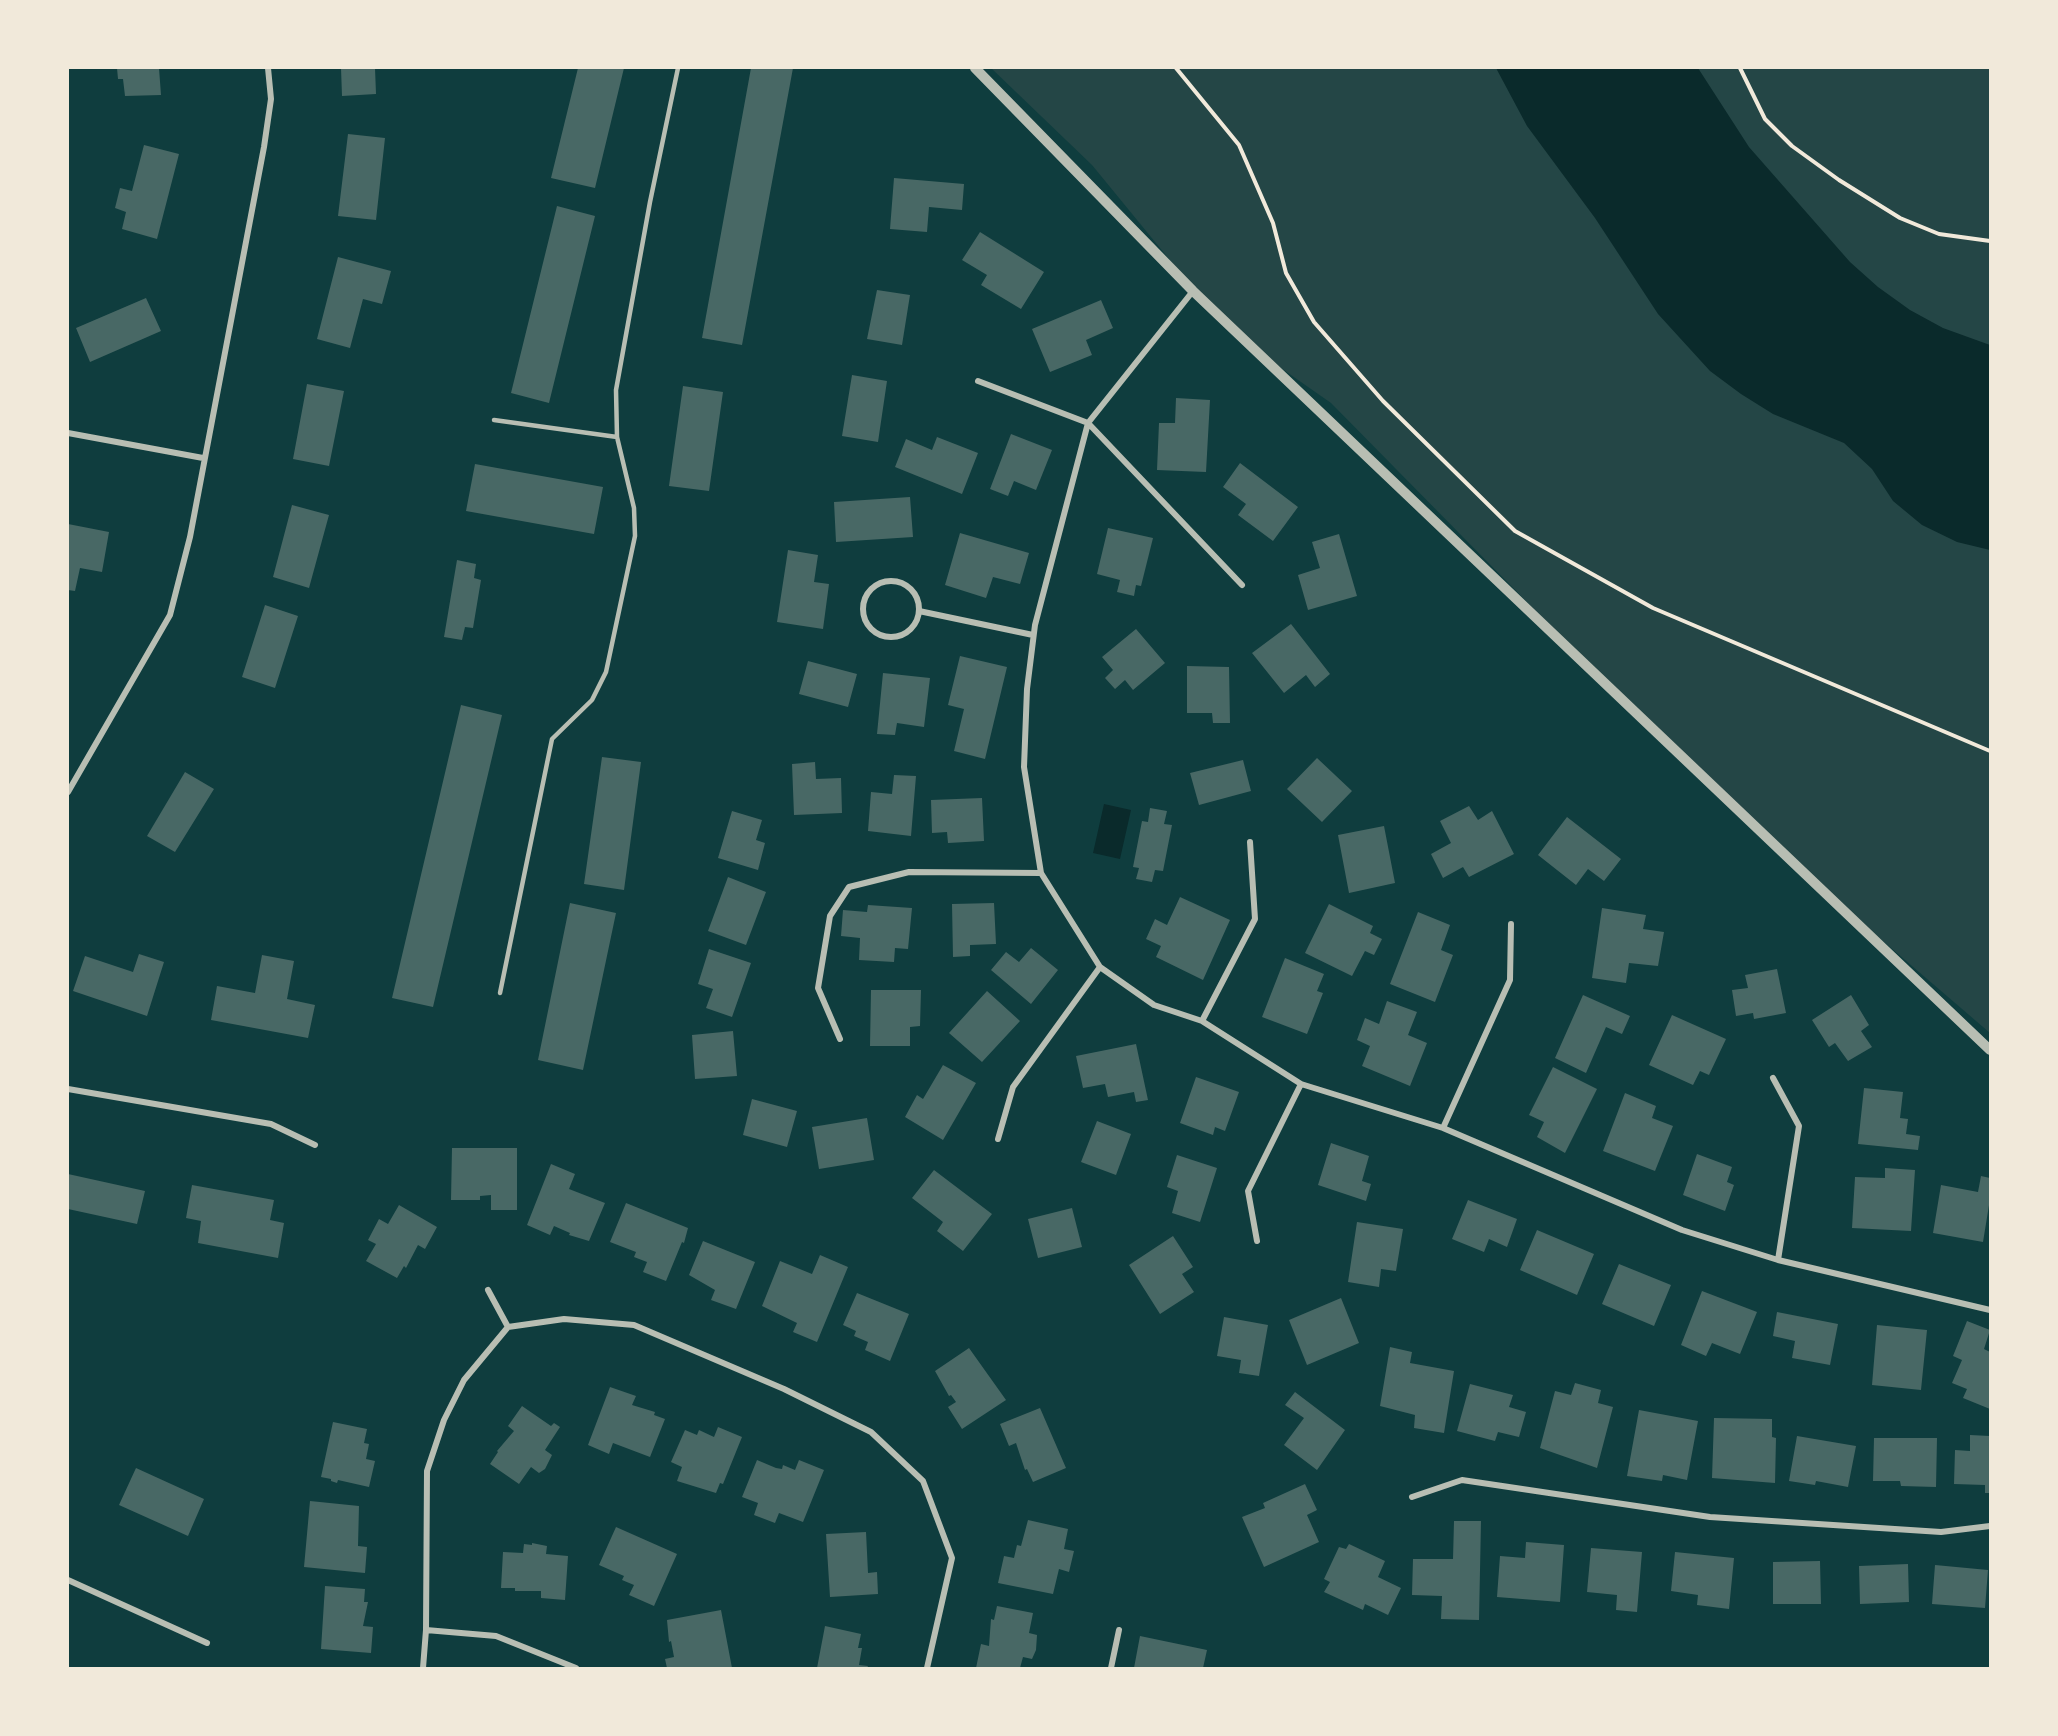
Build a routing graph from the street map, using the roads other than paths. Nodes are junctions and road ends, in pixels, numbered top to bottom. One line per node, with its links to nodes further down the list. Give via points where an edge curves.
1 (268, 68): 10 (street, via 271,99 264,147)
2 (678, 68): 9 (lane, via 618,378)
3 (975, 68): 4 (street)
4 (1193, 291): 7 (street); 22 (street)
5 (978, 381): 7 (street)
6 (494, 420): 9 (lane)
7 (1088, 423): 11 (street); 13 (street)
8 (68, 433): 10 (street)
9 (617, 437): 19 (lane, via 634,508 635,536 606,672 592,700 552,739)
10 (203, 458): 14 (street, via 190,537 170,615)
11 (1242, 585)
12 (919, 611): 12 (street, via 908,587 890,581 873,588 863,603 870,628 886,636 904,633); 13 (street)
13 (1033, 635): 16 (street, via 1024,767)
14 (68, 792)
15 (1250, 842): 20 (street, via 1255,919)
16 (1041, 873): 18 (street); 21 (street, via 909,872 849,886 830,916 818,988)
17 (1511, 924): 26 (street, via 1510,980)
18 (1100, 967): 20 (street, via 1154,1005); 27 (street, via 1012,1087)
19 (500, 993)
20 (1202, 1021): 24 (street)
21 (840, 1039)
22 (1990, 1050)
23 (1773, 1078): 30 (street, via 1799,1126)
24 (1301, 1083): 26 (street); 29 (street, via 1248,1191)
25 (68, 1089): 28 (street, via 271,1124)
26 (1443, 1128): 30 (street, via 1682,1230)
27 (998, 1139)
28 (315, 1145)
29 (1257, 1241)
30 (1778, 1260): 32 (street)
31 (488, 1290): 33 (street)
32 (1990, 1310)
33 (508, 1327): 37 (street, via 464,1380 444,1420 427,1471); 42 (street, via 564,1320 634,1325 784,1389 871,1432 923,1482 952,1558)
34 (1412, 1497): 35 (street, via 1462,1480 1710,1517 1941,1532)
35 (1990, 1526)
36 (68, 1580): 39 (street)
37 (426, 1630): 40 (street); 41 (street, via 496,1636)
38 (1119, 1630): 43 (street)
39 (207, 1643)
40 (423, 1668)
41 (576, 1668)
42 (927, 1668)
43 (1111, 1668)

